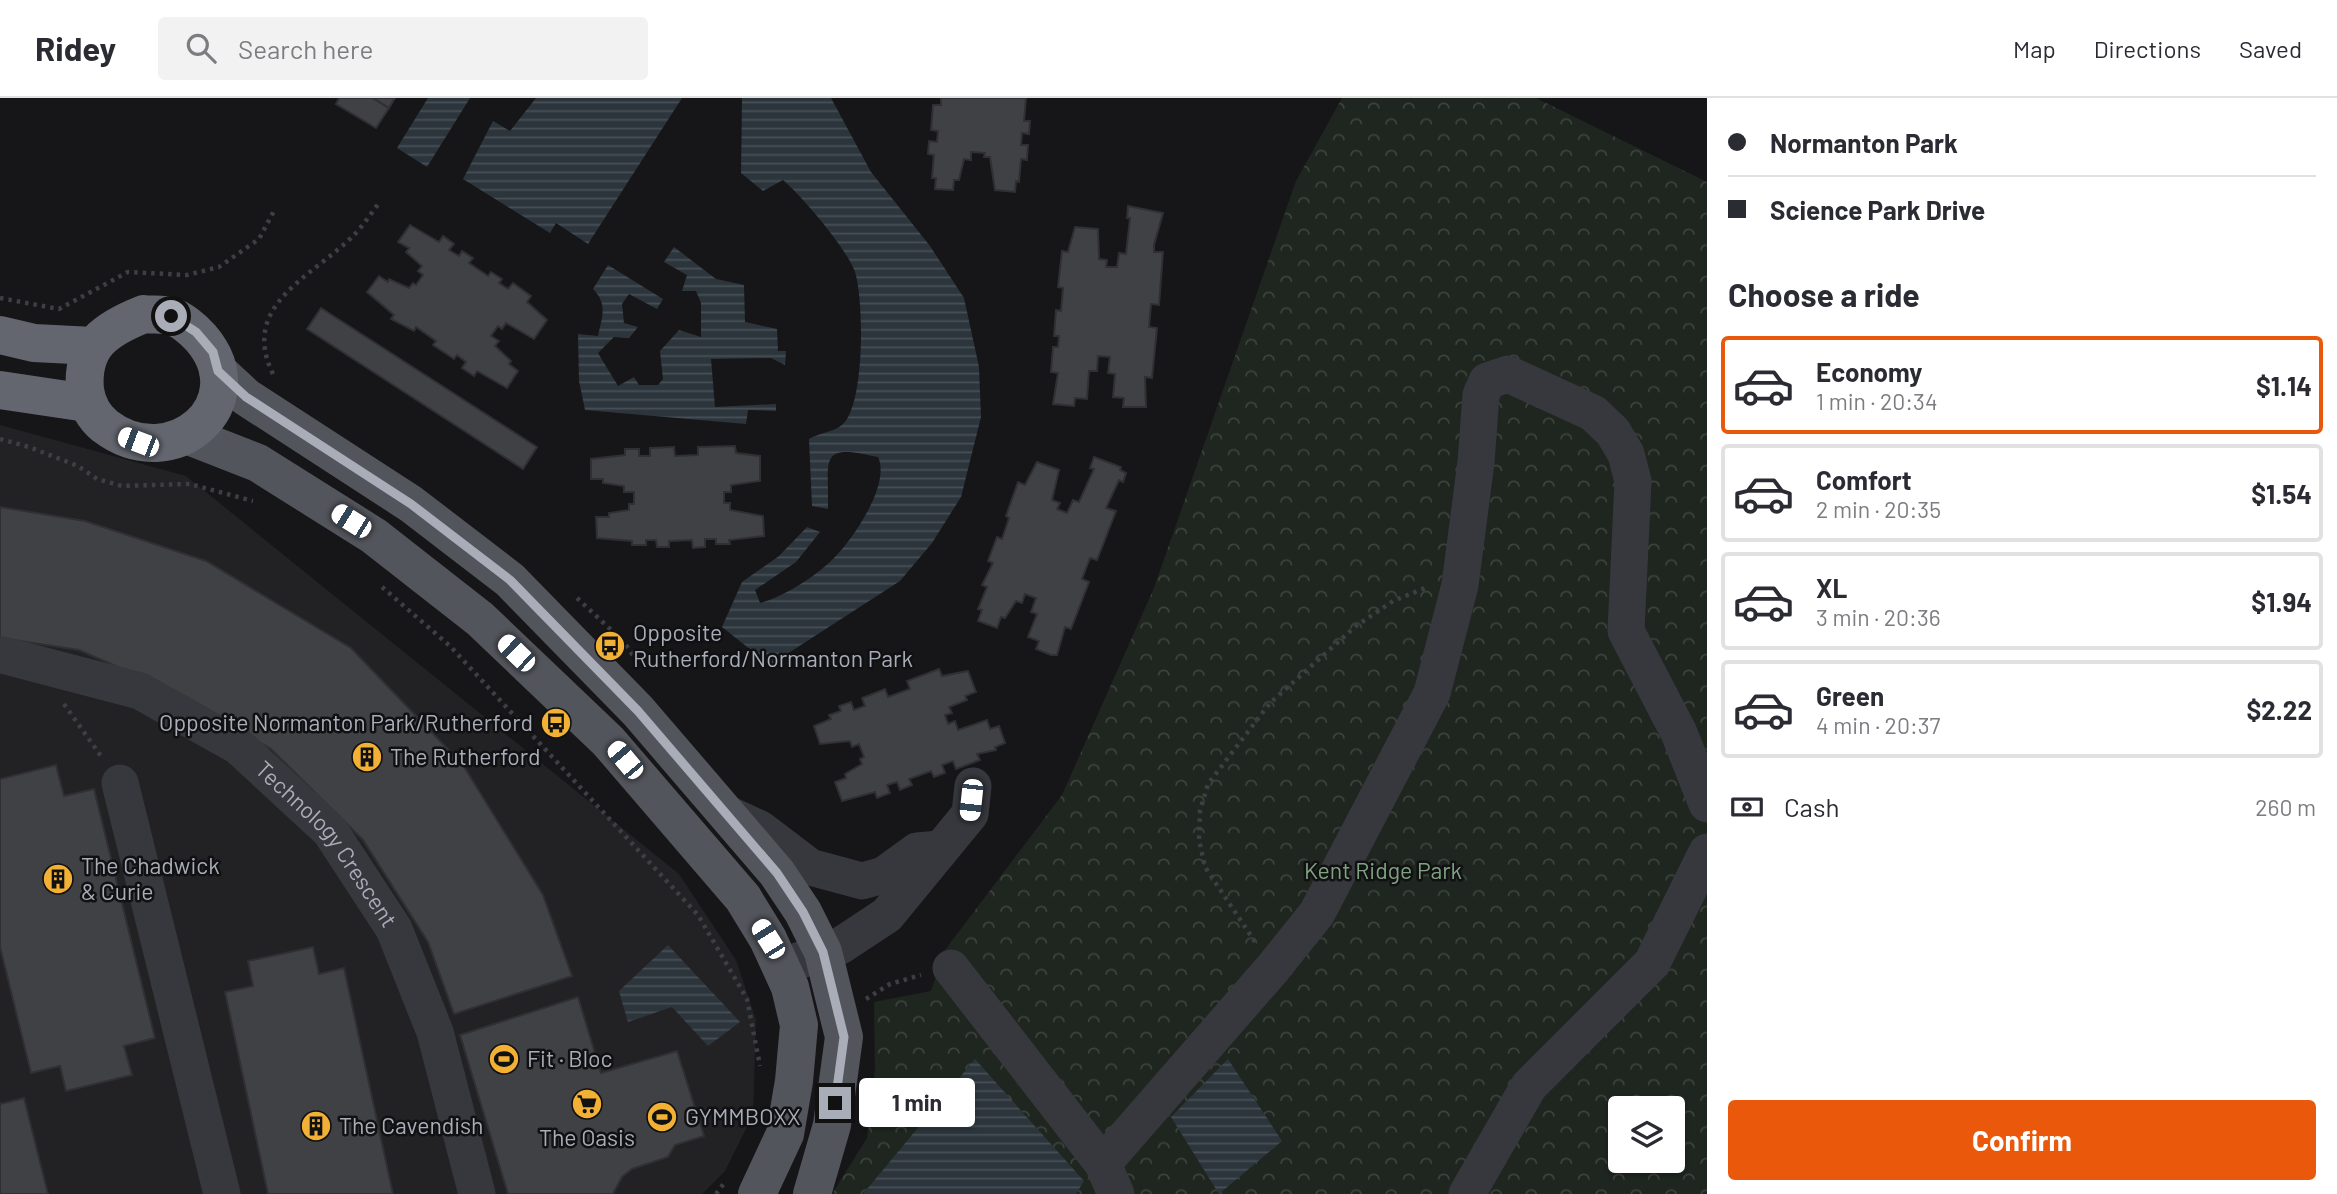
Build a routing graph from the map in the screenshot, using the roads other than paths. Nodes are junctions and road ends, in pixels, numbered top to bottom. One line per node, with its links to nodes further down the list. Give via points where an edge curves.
1 (0, 335): 2 (highway, via 34,343)
2 (93, 346): 3 (highway, via 116,325 144,314 171,316 196,332 213,352); 5 (highway, via 83,370)
3 (218, 371): 6 (highway, via 218,397 205,421); 11 (main road, via 246,397 411,504 510,580 638,711)
4 (0, 390): 5 (highway)
5 (87, 403): 6 (highway, via 103,424 138,442 166,444)
6 (189, 436): 15 (main road, via 258,463 374,536 480,618 608,741 743,898)
7 (2, 655): 20 (street, Technology Crescent, via 140,691 238,746 330,831 399,942 435,1032)
8 (120, 783): 19 (street)
9 (973, 786): 12 (street, via 970,814)
10 (1707, 804): 17 (street, via 1679,733 1626,631 1633,481 1626,454 1594,413 1508,374 1487,381 1481,395 1460,585 1432,693 1317,913)
11 (721, 811): 12 (street, via 760,829 810,867 862,881 884,874 917,851); 14 (main road, via 777,873)
12 (941, 849): 14 (street, via 887,915)
13 (1707, 852): 23 (street, via 1652,962 1529,1086)
14 (823, 952): 15 (street); 21 (main road, via 844,1037 832,1125)
15 (781, 967): 18 (main road, via 799,1026 785,1134)
16 (951, 968): 22 (street, via 1103,1164)
17 (1112, 1153)
18 (743, 1185)
19 (222, 1194)
20 (477, 1194)
21 (812, 1194)
22 (1116, 1194)
23 (1467, 1194)

